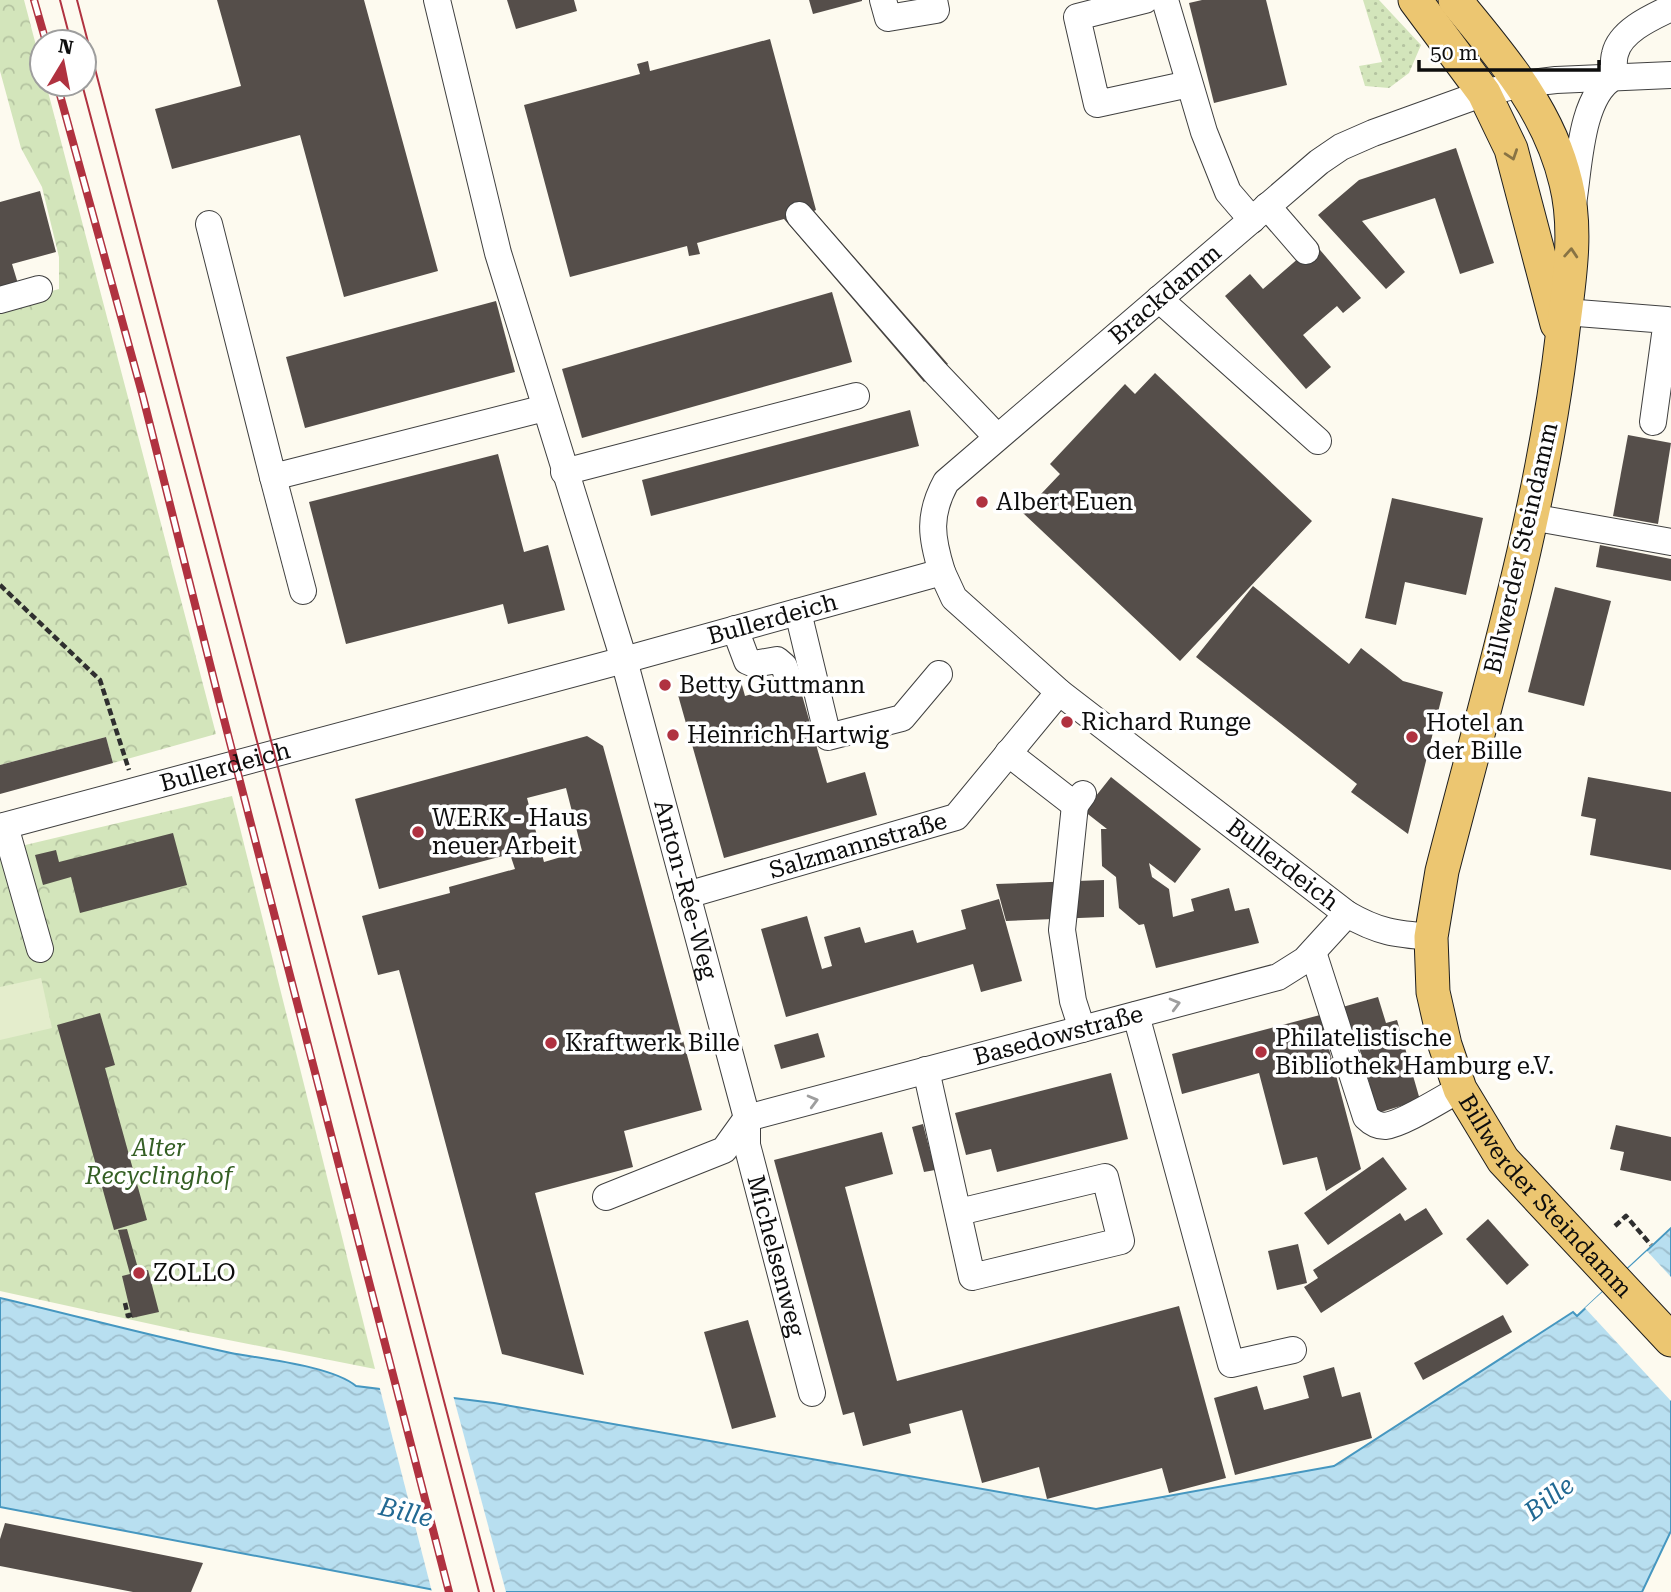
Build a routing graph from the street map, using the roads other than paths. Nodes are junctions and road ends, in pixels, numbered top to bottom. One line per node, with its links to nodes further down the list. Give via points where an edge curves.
1 (437, 0): 24 (street, Anton-Rée-Weg, via 498,253)
2 (883, 0): 7 (street, via 888,18)
3 (1145, 0): 11 (street, via 1077,17 1097,104)
4 (1165, 0): 11 (street)
5 (1415, 0): 13 (main road, Billwerder Steindamm)
6 (1455, 0): 12 (main road, Billwerder Steindamm)
7 (942, 3)
8 (1671, 8): 10 (street, via 1628,34 1615,52)
9 (1671, 75): 10 (street, Brackdamm)
10 (1614, 77): 12 (street, Brackdamm); 16 (street, via 1599,91 1587,121)
11 (1188, 84): 14 (street, via 1228,192)
12 (1522, 84): 13 (street, Brackdamm); 16 (main road, Billwerder Steindamm, via 1554,144)
13 (1484, 93): 14 (street, Brackdamm, via 1341,146); 22 (main road, Billwerder Steindamm, one-way to 22, via 1511,149)
14 (1260, 213): 18 (street); 20 (street, Brackdamm)
15 (799, 215): 26 (street)
16 (1572, 215): 22 (main road, Billwerder Steindamm, one-way to 16)
17 (209, 224): 29 (street)
18 (1307, 251)
19 (39, 289): 21 (street)
20 (1159, 299): 26 (street, Brackdamm); 27 (street)
21 (0, 300)
22 (1563, 326): 25 (street, via 1667,320); 30 (main road, Billwerder Steindamm, via 1550,429)
23 (856, 396): 28 (street)
24 (545, 408): 28 (street, Anton-Rée-Weg); 29 (street)
25 (1653, 422)
26 (997, 437): 32 (street, Brackdamm, via 946,482 937,497 933,544)
27 (1318, 441)
28 (564, 472): 36 (street, Anton-Rée-Weg)
29 (273, 477): 33 (street)
30 (1531, 517): 31 (street); 44 (main road, Billwerder Steindamm, via 1442,871)
31 (1671, 541)
32 (942, 572): 34 (street, Bullerdeich); 39 (street, Bullerdeich, via 954,598)
33 (303, 591)
34 (798, 612): 35 (street, Bullerdeich); 37 (street, via 828,737 902,718)
35 (735, 629): 36 (street, Bullerdeich); 38 (street, via 747,661 777,660)
36 (624, 660): 41 (street, Bullerdeich); 42 (street, Anton-Rée-Weg)
37 (939, 674)
38 (790, 683)
39 (1059, 692): 40 (street, Salzmannstraße); 43 (street, Bullerdeich)
40 (1008, 753): 42 (street, Salzmannstraße, via 956,817); 48 (street, via 1079,799 1062,930)
41 (2, 826): 45 (street)
42 (687, 895): 51 (street, Anton-Rée-Weg)
43 (1347, 914): 44 (street, Bullerdeich, via 1371,928); 46 (street, Basedowstraße)
44 (1431, 937): 50 (main road, Billwerder Steindamm, via 1433,992)
45 (40, 949)
46 (1313, 952): 47 (street, Basedowstraße, one-way to 46, via 1278,977); 50 (street, via 1366,1117 1373,1124 1391,1124)
47 (1136, 1015): 48 (street, Basedowstraße); 55 (street, via 1231,1364)
48 (1082, 1029): 49 (street, Basedowstraße)
49 (926, 1070): 51 (street, Basedowstraße, one-way to 49); 53 (street)
50 (1460, 1089): 54 (main road, Billwerder Steindamm, via 1503,1160)
51 (747, 1118): 52 (street, via 724,1150); 56 (street, Michelsenweg, via 747,1145)
52 (607, 1196)
53 (959, 1212): 53 (street, via 972,1276 1121,1241 1105,1177)
54 (1671, 1340)
55 (1293, 1350)
56 (812, 1393)

